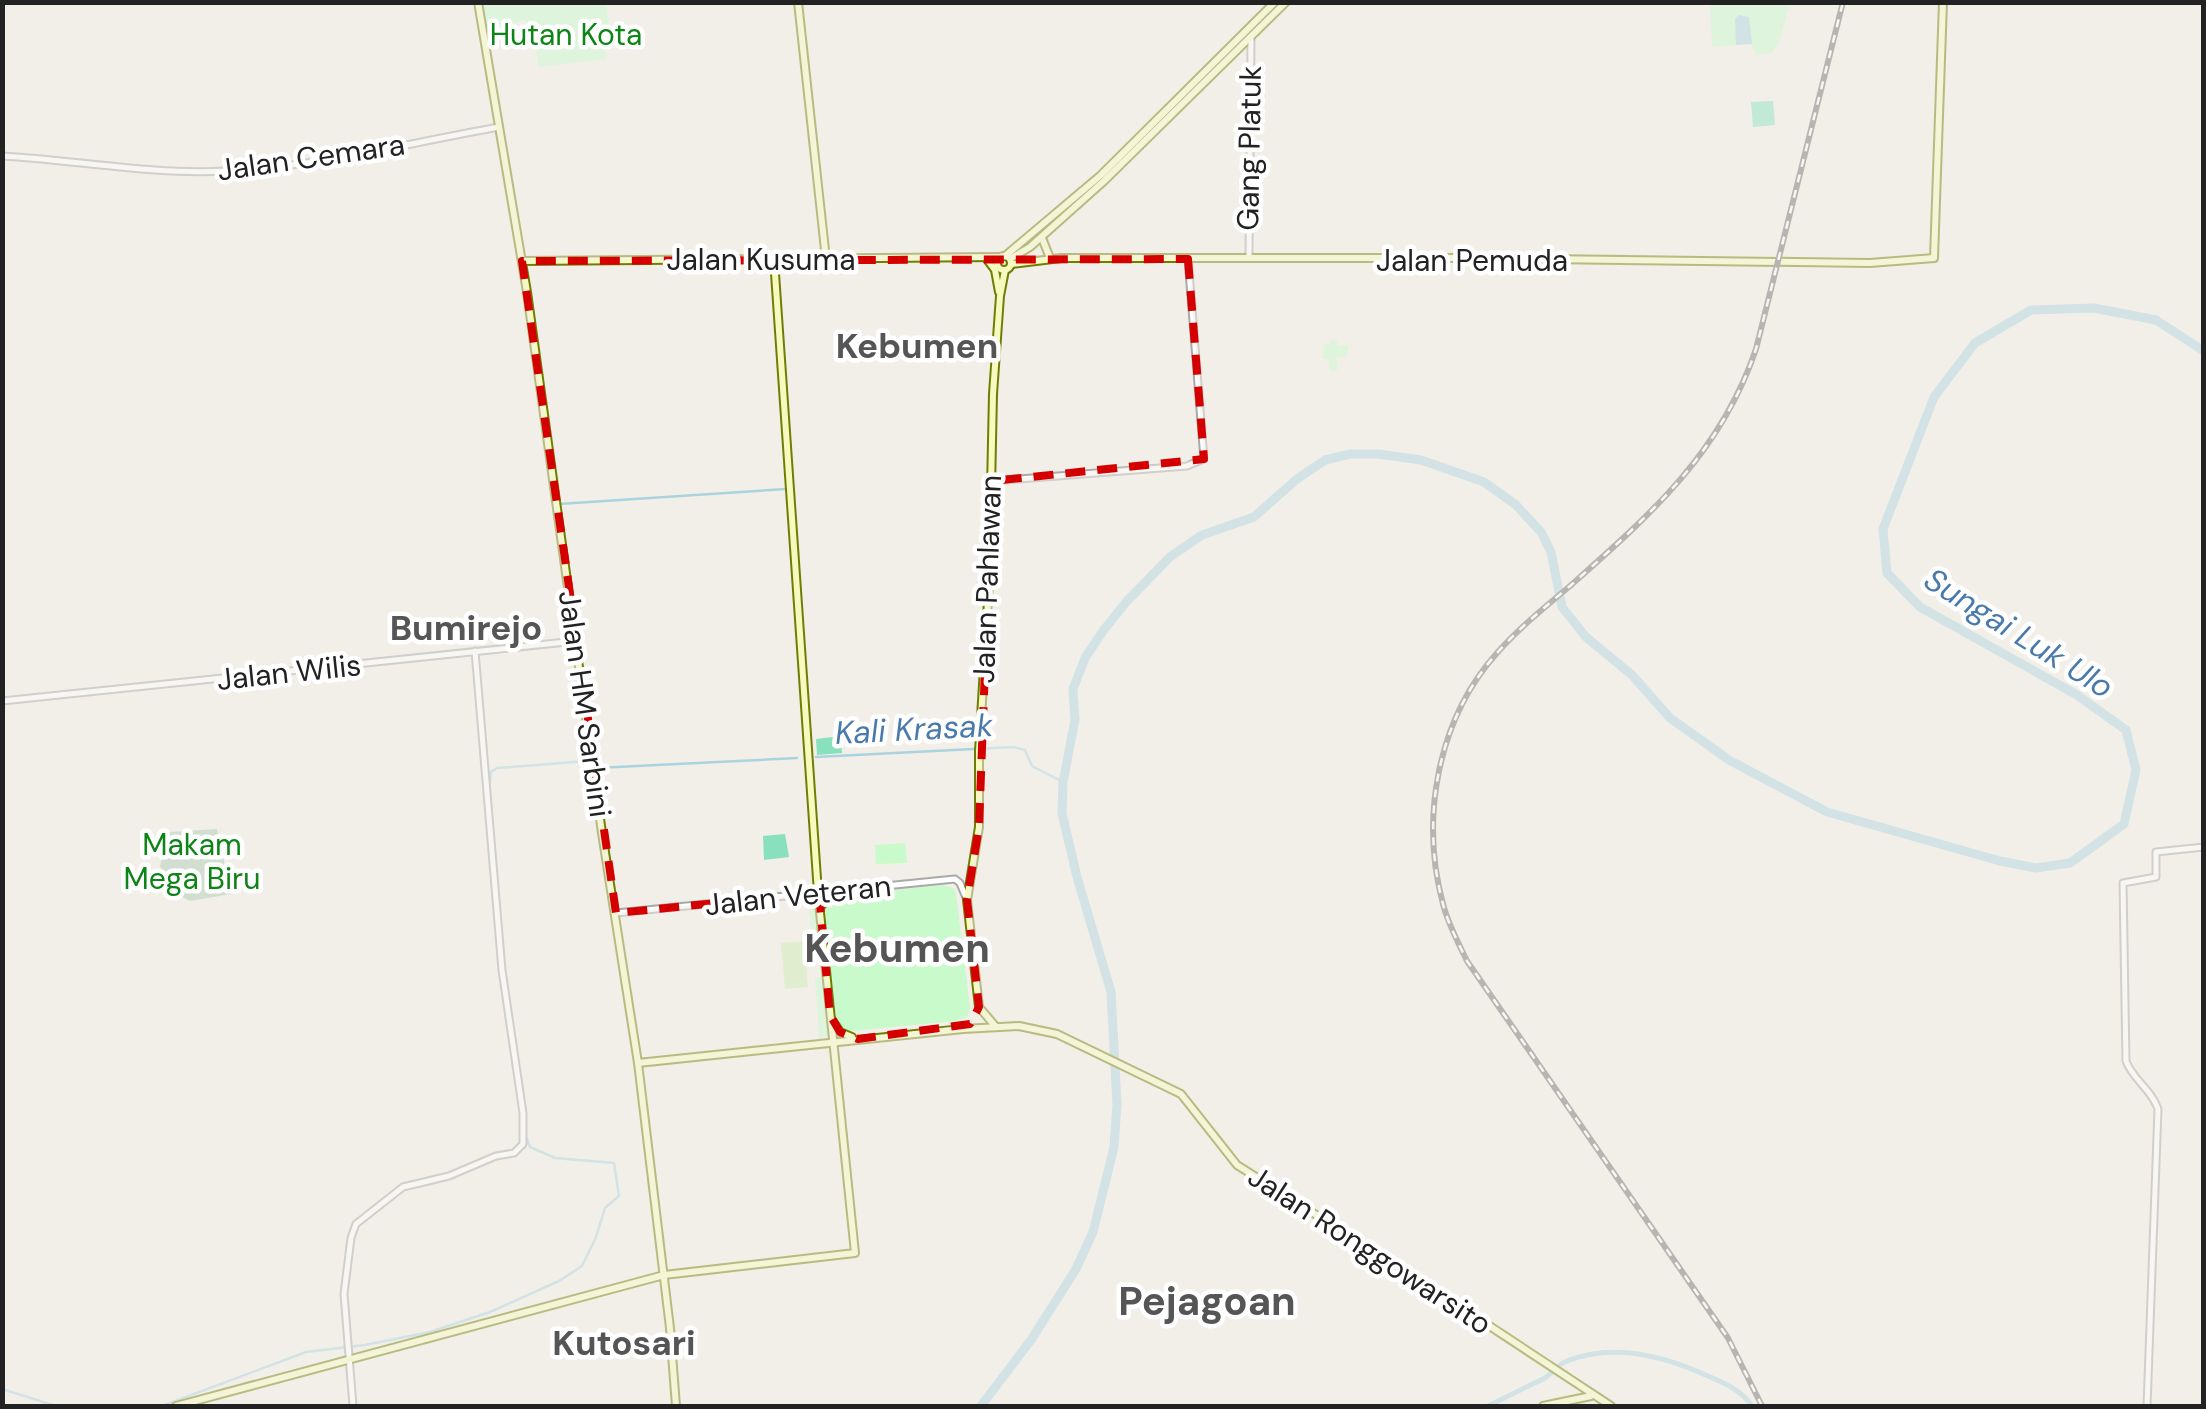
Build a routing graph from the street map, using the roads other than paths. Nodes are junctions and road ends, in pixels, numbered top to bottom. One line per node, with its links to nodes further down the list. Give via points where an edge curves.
1 (478, 2): 7 (main road, Jalan HM Sarbini)
2 (798, 2): 14 (main road)
3 (1275, 2): 18 (main road)
4 (1286, 2): 6 (main road)
5 (1943, 2): 16 (main road, Jalan Pemuda, via 1934,258)
6 (1251, 36): 9 (main road); 16 (street, Gang Platuk)
7 (499, 126): 8 (street, Jalan Cemara, via 329,159 219,172); 17 (main road, Jalan HM Sarbini)
8 (2, 156)
9 (1042, 236): 11 (main road); 18 (main road)
10 (985, 258): 14 (main road, Jalan Kusuma); 18 (main road, Jalan Kusuma); 19 (main road)
11 (1050, 258): 12 (main road); 18 (main road)
12 (1061, 258): 15 (main road, Jalan Pemuda); 18 (main road, Jalan Pemuda)
13 (774, 259): 14 (main road, Jalan Kusuma); 17 (main road, Jalan Kusuma); 26 (main road)
14 (826, 259)
15 (1188, 259): 16 (main road, Jalan Pemuda); 20 (street, via 1204,459 1187,466)
16 (1248, 260)
17 (522, 261): 21 (main road, Jalan HM Sarbini)
18 (1007, 261): 19 (main road, Jalan Pahlawan)
19 (1000, 296): 20 (main road, Jalan Pahlawan)
20 (992, 481): 27 (main road, Jalan Pahlawan, via 979,826)
21 (574, 641): 22 (street, Jalan Wilis); 29 (main road, Jalan HM Sarbini)
22 (475, 651): 23 (street, Jalan Wilis); 38 (street, via 524,1144 449,1176 404,1186 356,1224 345,1286)
23 (2, 701)
24 (2204, 847): 47 (street, via 2156,852 2156,877 2123,883 2126,1061 2158,1109)
25 (832, 892): 26 (street, Jalan Veteran); 27 (street, Jalan Veteran, via 954,878); 28 (main road)
26 (818, 893): 28 (main road); 29 (street, Jalan Veteran)
27 (967, 900): 30 (main road, Jalan Pahlawan)
28 (820, 911): 31 (main road)
29 (616, 913): 36 (main road, Jalan HM Sarbini)
30 (979, 1007): 32 (main road); 33 (main road)
31 (830, 1015): 34 (main road, via 840,1032); 35 (main road)
32 (998, 1027): 33 (main road); 39 (main road, Jalan Ronggowarsito, via 1041,1029 1080,1043 1188,1100 1238,1164)
33 (962, 1029): 34 (main road)
34 (858, 1039): 35 (main road)
35 (832, 1042): 36 (main road); 37 (main road, via 856,1253)
36 (638, 1062): 37 (main road, Jalan HM Sarbini)
37 (664, 1275): 38 (main road); 44 (main road, Jalan HM Sarbini)
38 (348, 1351): 42 (main road); 43 (street)
39 (1583, 1389): 40 (main road, Jalan Ronggowarsito); 41 (main road)
40 (1592, 1396): 41 (main road); 46 (main road, Jalan Ronggowarsito)
41 (1579, 1398): 45 (main road)
42 (176, 1406)
43 (352, 1406)
44 (676, 1406)
45 (1543, 1406)
46 (1610, 1406)
47 (2147, 1406)

